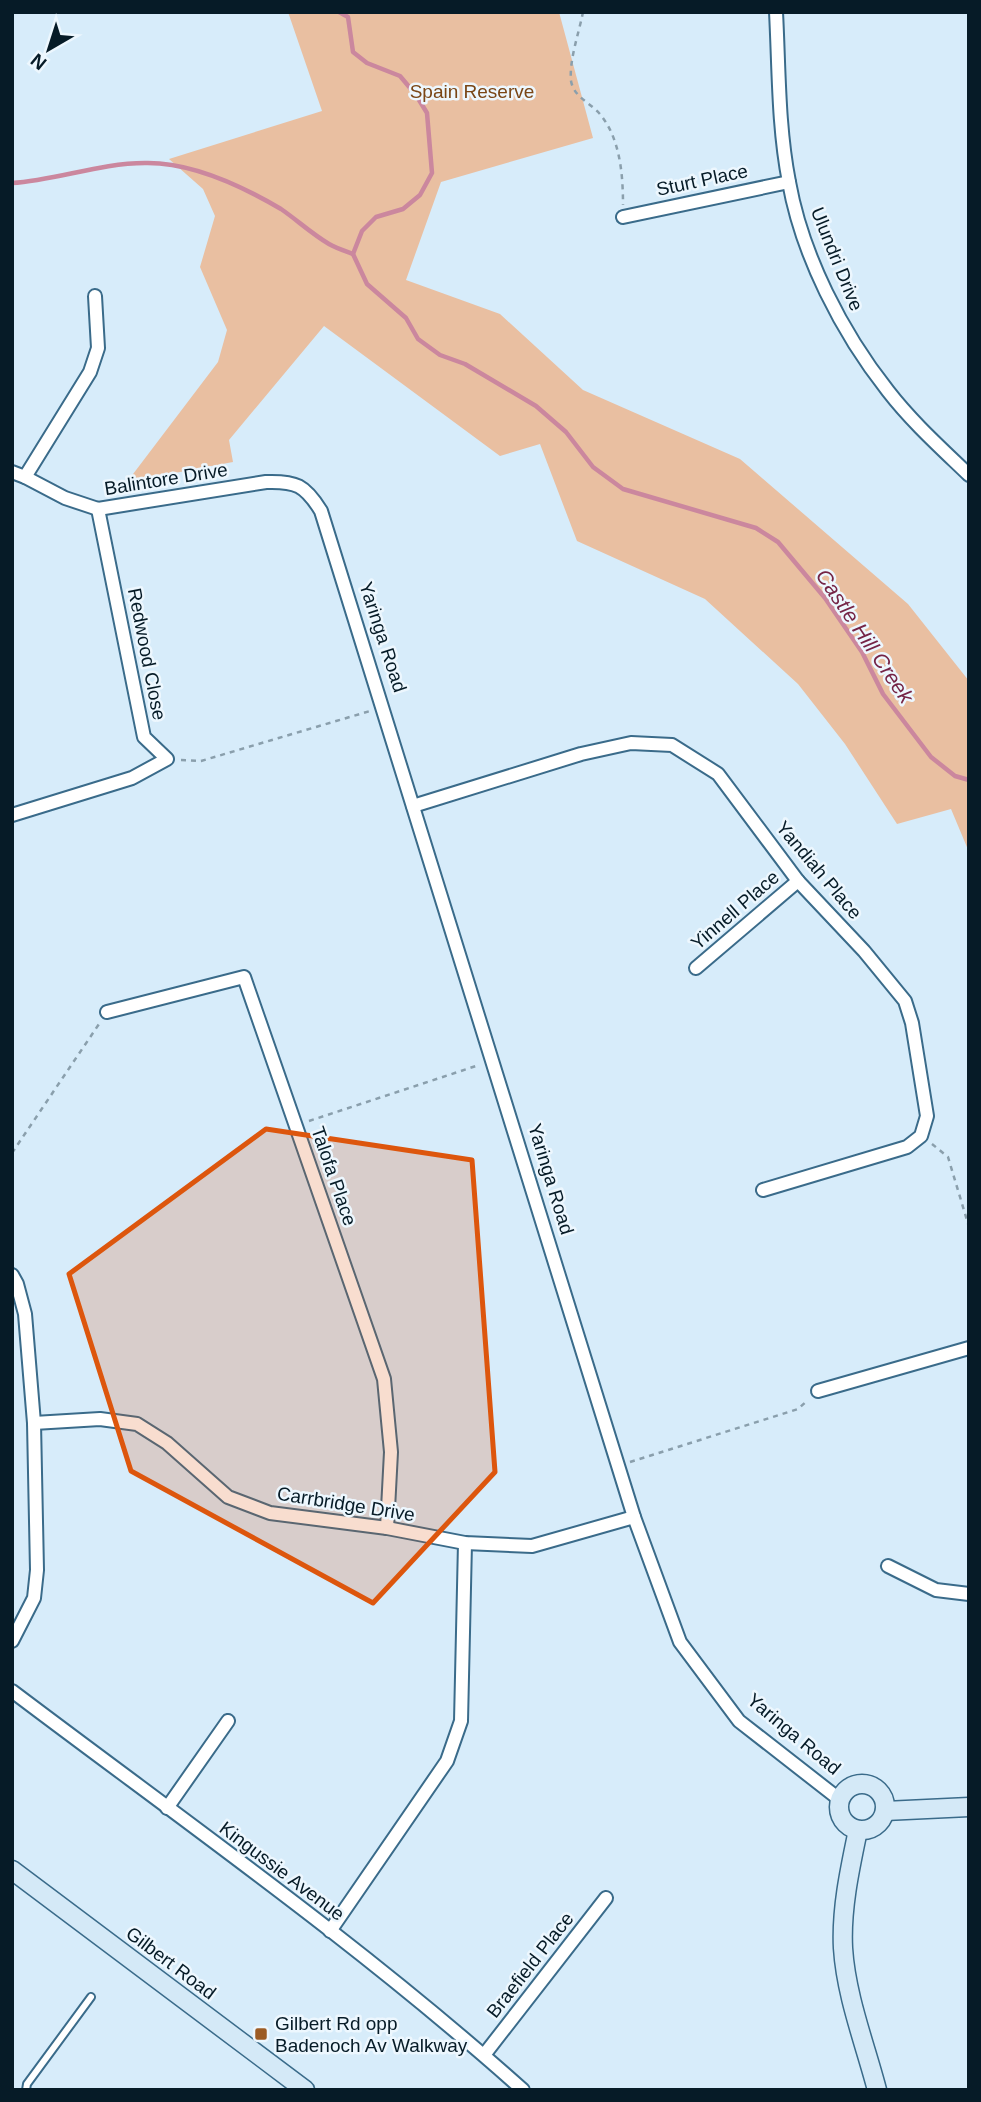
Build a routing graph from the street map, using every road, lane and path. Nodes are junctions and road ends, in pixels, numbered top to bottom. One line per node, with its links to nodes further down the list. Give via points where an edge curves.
1 (583, 12): 4 (path, via 571,83 577,95 599,113 614,139 623,175)
2 (776, 12): 3 (street, Ulundri Drive)
3 (789, 182): 4 (street, Sturt Place); 7 (street, Ulundri Drive, via 812,258 846,330 889,393)
4 (623, 217)
5 (95, 296): 8 (street, via 99,348 90,372)
6 (12, 472): 8 (street, Balintore Drive)
7 (969, 475)
8 (25, 477): 9 (street, Balintore Drive)
9 (98, 509): 10 (street, Balintore Drive, via 289,481 309,491); 12 (street, Redwood Close, via 144,737)
10 (321, 511): 11 (street, Yaringa Road)
11 (383, 707): 12 (path, via 201,761); 13 (street, Yaringa Road)
12 (167, 759): 14 (street, via 132,778)
13 (413, 806): 15 (street, Yandiah Place, via 581,754 631,743 672,745 718,774); 18 (street, Yaringa Road)
14 (12, 815)
15 (798, 881): 16 (street, Yinnell Place); 20 (street, Yandiah Place, via 905,1001 927,1116)
16 (696, 968)
17 (107, 1012): 19 (street, Talofa Place, via 244,977); 21 (path)
18 (493, 1060): 19 (path); 28 (street, Yaringa Road)
19 (296, 1125): 30 (street, Talofa Place, via 384,1379 391,1452)
20 (921, 1136): 22 (street, via 907,1146); 23 (path, via 948,1157)
21 (12, 1153)
22 (763, 1190)
23 (969, 1227)
24 (12, 1275): 27 (street, via 25,1314)
25 (969, 1348): 26 (street)
26 (818, 1391): 28 (path, via 798,1409)
27 (34, 1423): 30 (street, Carrbridge Drive, via 100,1419 137,1424 167,1443 228,1497 270,1513); 34 (street, via 37,1570 34,1598)
28 (618, 1466): 29 (street, Yaringa Road)
29 (634, 1517): 31 (street, Carrbridge Drive, via 532,1546); 37 (street, Yaringa Road, via 680,1642 739,1721)
30 (387, 1528): 31 (street, Carrbridge Drive)
31 (465, 1543): 44 (street, via 461,1721 447,1760)
32 (888, 1566): 33 (street, via 936,1590)
33 (969, 1594)
34 (12, 1641)
35 (12, 1691): 39 (street, Kingussie Avenue)
36 (228, 1721): 39 (street)
37 (839, 1799): 40 (street, via 859,1783 877,1789); 41 (street, via 838,1810 847,1825)
38 (969, 1807): 40 (street)
39 (167, 1808): 44 (street, Kingussie Avenue)
40 (885, 1811): 41 (street, via 880,1822)
41 (858, 1830): 50 (street, via 847,1886 843,1947)
42 (12, 1870): 48 (street, Gilbert Road)
43 (606, 1898): 46 (street, Braefield Place)
44 (330, 1931): 46 (street, Kingussie Avenue)
45 (91, 1997): 47 (lane)
46 (484, 2055): 49 (street, Kingussie Avenue)
47 (26, 2090)
48 (305, 2090)
49 (523, 2090)
50 (877, 2090)

